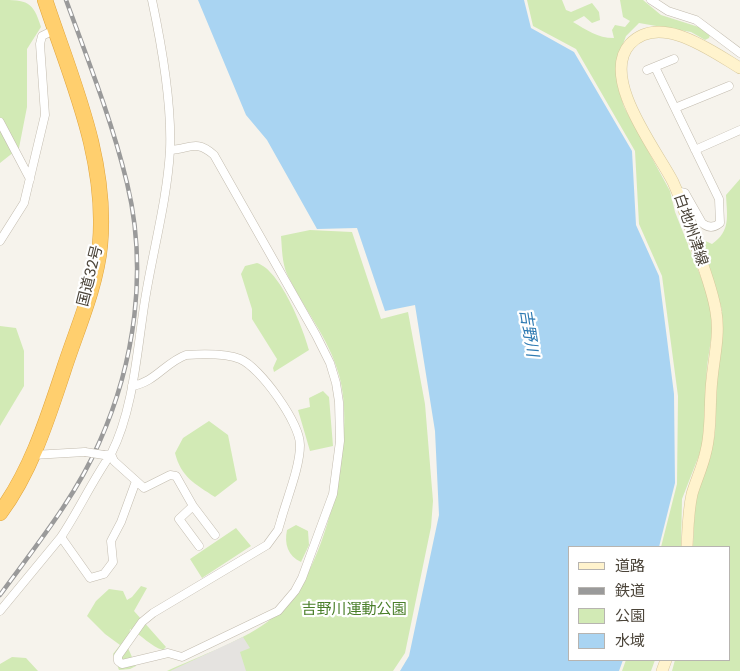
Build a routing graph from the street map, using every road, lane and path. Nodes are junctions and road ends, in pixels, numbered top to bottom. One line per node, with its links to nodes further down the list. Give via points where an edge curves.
1 (45, 0): 4 (highway, 国道32号)
2 (152, 0): 14 (street, via 162,48)
3 (651, 0): 5 (street, via 668,11 696,20)
4 (54, 30): 16 (street, via 42,36 40,44 45,115); 20 (highway, 国道32号, via 95,155 101,202 100,246 90,286)
5 (740, 53)
6 (674, 59): 7 (street)
7 (655, 67): 9 (street); 11 (street)
8 (740, 68): 17 (main road, 白地州津線, via 692,39 674,34 645,35 630,44 623,64 624,91 638,124)
9 (647, 70)
10 (729, 86): 11 (street)
11 (675, 108): 15 (street)
12 (0, 122): 16 (street)
13 (740, 130): 15 (street)
14 (170, 150): 19 (street); 19 (street, via 190,145 205,147 214,155 316,335 330,363 339,402 337,469 326,515 311,555 295,591 282,607 266,618 182,656 168,653 122,664 118,656 152,613 259,552 270,541 281,520 300,446 293,420 247,362 237,358 186,355 145,383)
15 (695, 150): 17 (street, via 719,199 720,223 706,226 685,193)
16 (30, 179): 18 (street, via 24,202)
17 (676, 191): 28 (main road, 白地州津線, via 716,311 717,333 711,381 710,430 692,493)
18 (0, 241)
19 (132, 386): 21 (street, via 117,443)
20 (33, 455): 21 (street, bridge, via 85,452); 24 (highway, 国道32号)
21 (108, 455): 22 (street); 26 (street)
22 (136, 481): 23 (street, via 144,488 170,475 176,476); 26 (street, via 121,522 110,541 113,562 104,574 90,578)
23 (193, 506): 25 (street); 27 (street, via 179,519)
24 (0, 513)
25 (215, 535)
26 (61, 537): 29 (street)
27 (199, 546)
28 (687, 546)
29 (0, 611)

